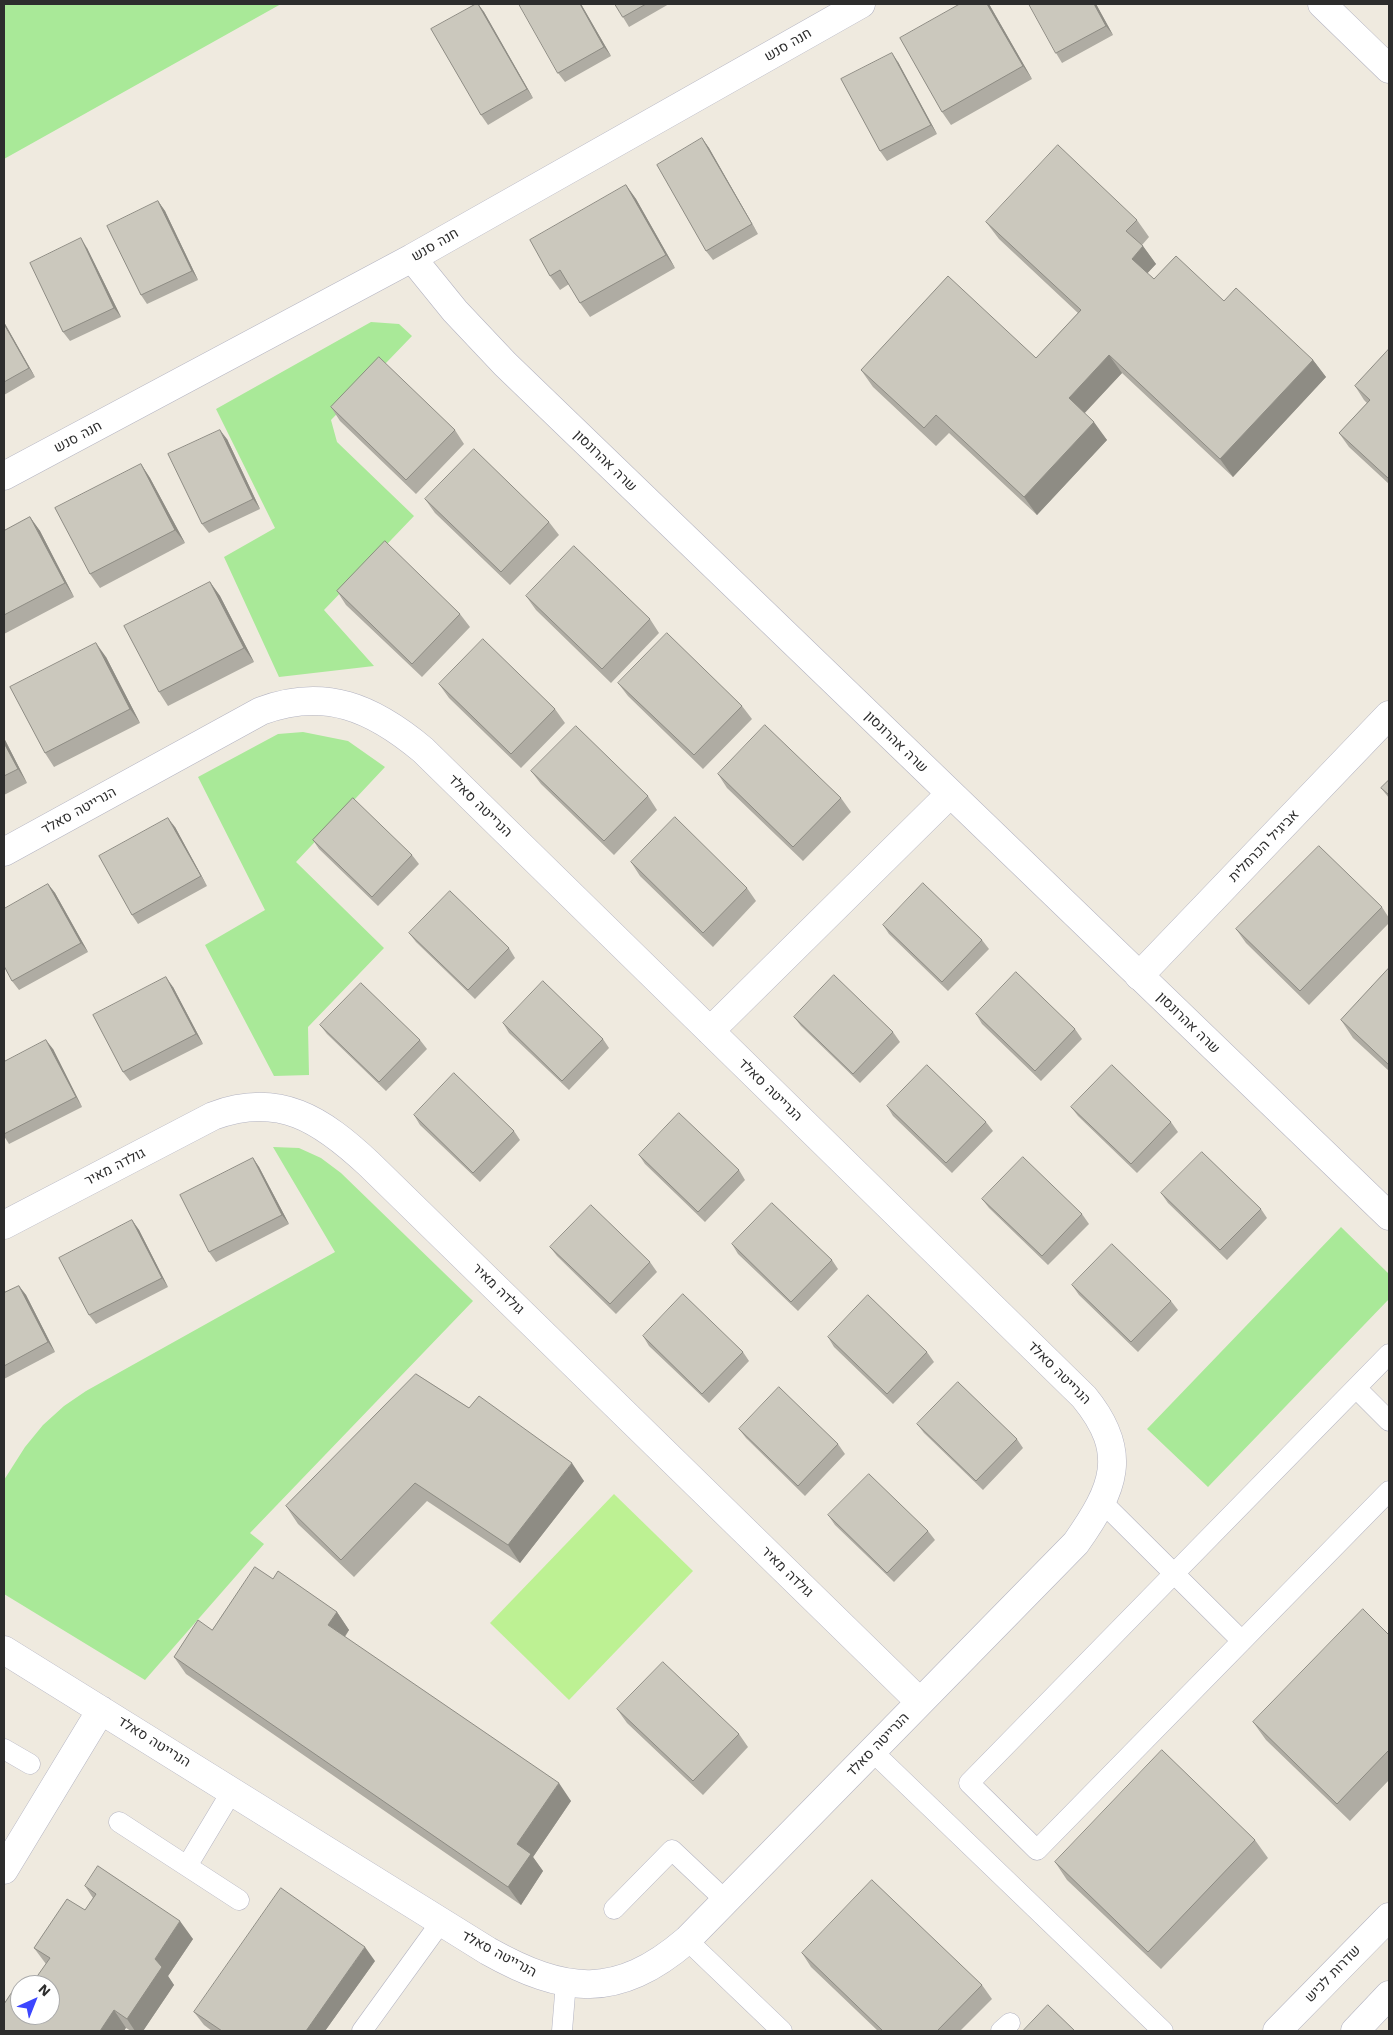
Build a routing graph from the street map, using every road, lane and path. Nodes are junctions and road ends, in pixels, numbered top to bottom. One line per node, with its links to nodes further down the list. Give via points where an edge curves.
1 (861, 4): 4 (street, חנה סנש)
2 (1322, 4): 3 (street)
3 (1389, 69)
4 (412, 258): 5 (street, חנה סנש); 7 (street, שרה אהרונסון, via 455,311 505,364)
5 (4, 476)
6 (1389, 715): 9 (street, אביגיל הכרמלית)
7 (950, 794): 9 (street, שרה אהרונסון); 10 (street)
8 (4, 852): 10 (street, הנרייטה סאלד, via 261,711 296,700 351,706 387,723 424,750)
9 (1139, 976): 11 (street, שרה אהרונסון)
10 (710, 1031): 17 (street, הנרייטה סאלד, via 1092,1407 1105,1428 1112,1459 1112,1474)
11 (1389, 1216)
12 (4, 1224): 21 (street, גולדה מאיר, via 228,1110 243,1106 273,1107 320,1124 369,1164)
13 (1389, 1354): 14 (lane)
14 (1356, 1388): 15 (lane); 18 (lane)
15 (1389, 1420)
16 (1389, 1491): 19 (lane)
17 (1102, 1502): 18 (lane); 21 (street, הנרייטה סאלד, via 1076,1543)
18 (1174, 1574): 19 (lane); 19 (lane, via 969,1783 1037,1850)
19 (1242, 1641)
20 (5, 1655): 22 (street, הנרייטה סאלד)
21 (920, 1702): 24 (street, הנרייטה סאלד)
22 (102, 1710): 26 (street, הנרייטה סאלד); 29 (street)
23 (4, 1749): 25 (lane)
24 (872, 1751): 31 (street, הנרייטה סאלד); 41 (lane)
25 (30, 1764)
26 (232, 1791): 28 (lane); 34 (street, הנרייטה סאלד)
27 (119, 1822): 28 (lane)
28 (187, 1866): 30 (lane)
29 (4, 1870)
30 (239, 1900)
31 (725, 1900): 32 (lane, via 672,1850); 35 (street, הנרייטה סאלד)
32 (614, 1909)
33 (1389, 1918): 42 (street, שדרות לכיש)
34 (441, 1922): 36 (street, הנרייטה סאלד, via 508,1962 546,1978); 38 (lane)
35 (686, 1940): 36 (street, הנרייטה סאלד, via 666,1957 625,1979 586,1985); 40 (lane)
36 (566, 1982): 39 (lane)
37 (1389, 1996): 43 (street)
38 (362, 2031)
39 (562, 2031)
40 (782, 2031)
41 (1163, 2031)
42 (1278, 2031)
43 (1355, 2031)

